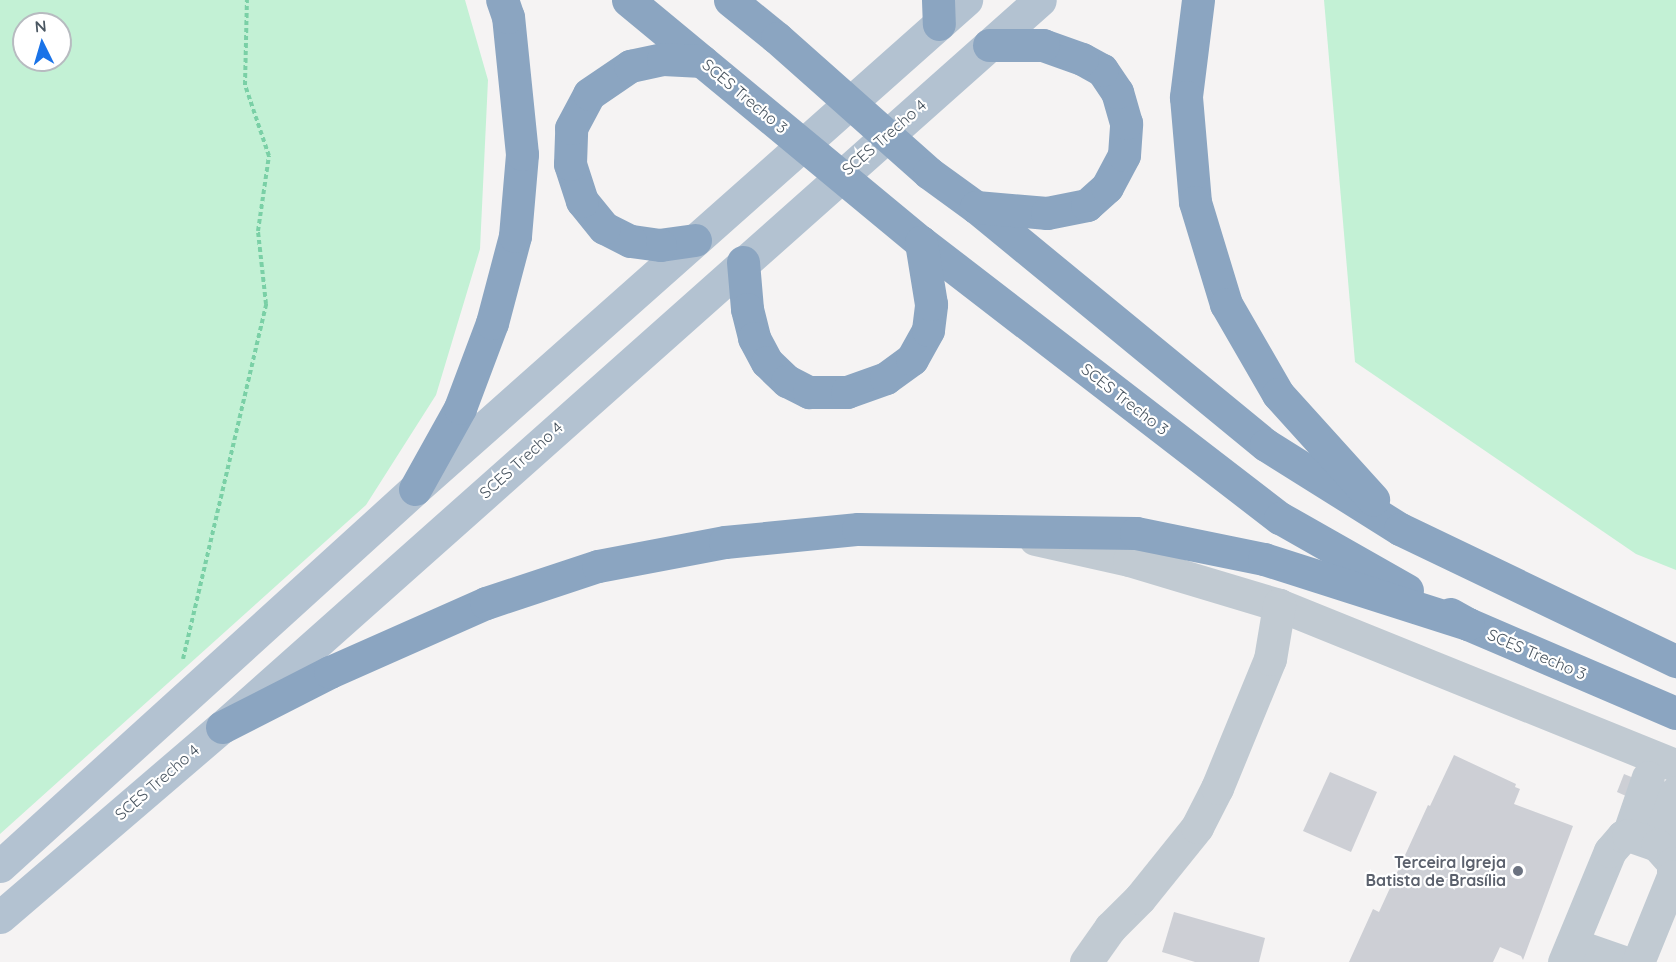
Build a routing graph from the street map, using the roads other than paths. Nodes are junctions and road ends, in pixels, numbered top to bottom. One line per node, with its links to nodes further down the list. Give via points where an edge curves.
1 (502, 0): 16 (highway, via 508,17 522,154 515,236 492,323 460,408)
2 (628, 0): 11 (highway, SCES Trecho 3)
3 (730, 0): 9 (highway)
4 (768, 0): 9 (highway)
5 (966, 0): 8 (main road)
6 (1040, 0): 10 (main road, SCES Trecho 4)
7 (1198, 0): 17 (highway, via 1186,97 1195,202 1226,304 1278,394)
8 (939, 12): 13 (main road)
9 (777, 38): 12 (highway, via 928,173)
10 (989, 45): 12 (highway, via 1043,45 1101,70 1117,92 1126,123 1124,155 1107,187 1087,205 1047,213); 15 (main road, SCES Trecho 4)
11 (702, 61): 13 (highway, via 663,59 630,66 589,94 571,128 570,164 582,201 604,228 630,241 660,245); 14 (highway, SCES Trecho 3)
12 (976, 207): 17 (highway, via 1266,445)
13 (695, 240): 16 (main road)
14 (921, 242): 15 (highway, via 931,304 928,330 912,359 886,378 847,392 809,392 787,381 767,362 754,338 747,309); 20 (highway, SCES Trecho 3, via 1280,518)
15 (743, 262): 23 (main road, SCES Trecho 4)
16 (415, 489): 26 (main road)
17 (1400, 529): 21 (highway)
18 (995, 530): 19 (street, via 1129,560); 20 (highway, via 1137,533 1264,559); 23 (highway, via 858,529 725,542 598,566 486,603 330,672)
19 (1279, 605): 24 (street, via 1565,720); 31 (street, via 1270,659 1197,827 1140,898 1110,927)
20 (1468, 624): 22 (highway, SCES Trecho 3)
21 (1676, 661)
22 (1676, 713)
23 (222, 727): 28 (main road, SCES Trecho 4)
24 (1669, 780): 25 (street)
25 (1658, 851): 27 (street, via 1673,876); 29 (street, via 1616,842)
26 (0, 866)
27 (1671, 897): 30 (street)
28 (0, 917)
29 (1568, 953): 30 (street)
30 (1641, 960)
31 (1086, 962)

